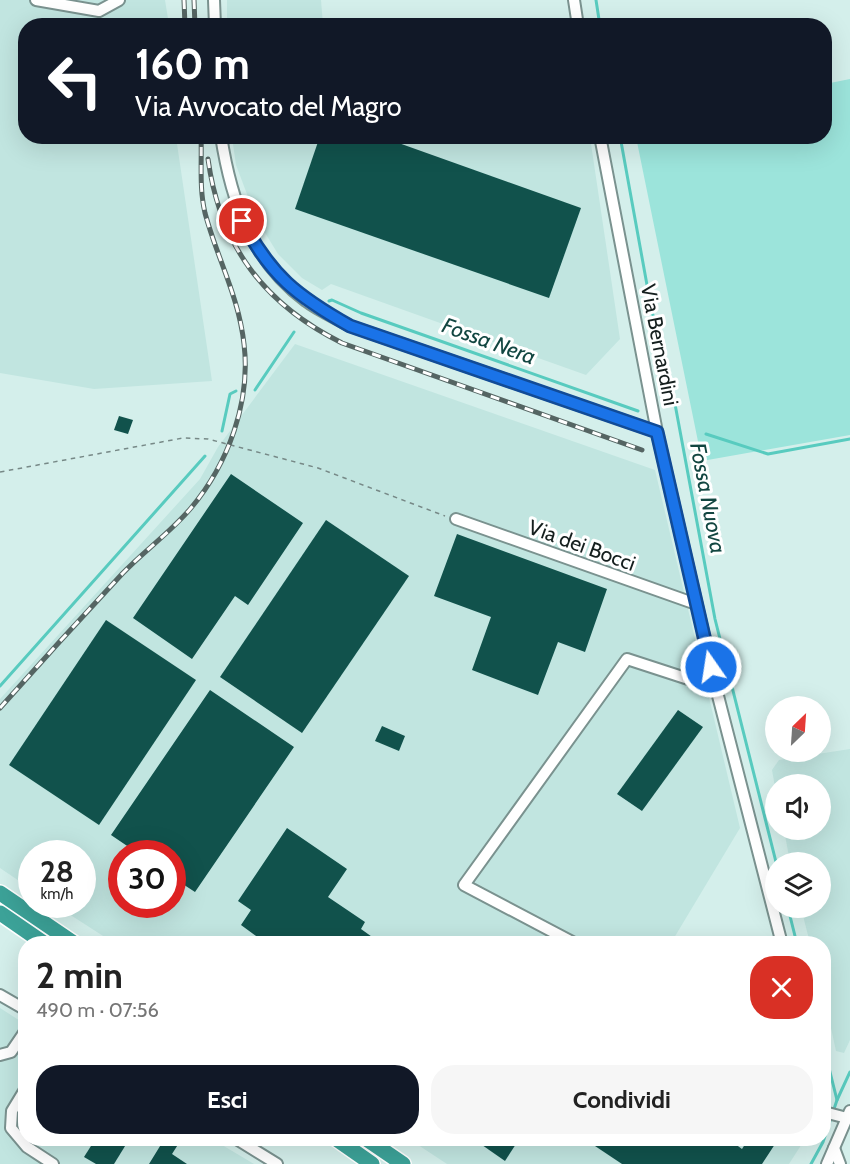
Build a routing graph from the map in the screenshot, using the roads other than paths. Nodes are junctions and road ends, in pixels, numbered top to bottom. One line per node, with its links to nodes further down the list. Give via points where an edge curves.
1 (36, 0): 2 (street, via 99,11)
2 (119, 0)
3 (214, 0): 5 (street)
4 (574, 0): 6 (street)
5 (215, 18)
6 (577, 18)
7 (222, 144): 9 (street, via 229,183 242,221 277,274 305,301 350,326)
8 (602, 144): 9 (street, Via Bernardini)
9 (657, 432): 11 (street, Via Bernardini)
10 (456, 519): 11 (street, Via dei Bocci)
11 (696, 604): 12 (street, Via Bernardini)
12 (716, 688): 17 (street, via 627,658 464,885); 18 (street, Via Bernardini)
13 (0, 893): 16 (highway)
14 (0, 913): 15 (highway)
15 (33, 936)
16 (63, 936)
17 (561, 936)
18 (780, 936)
19 (0, 995): 20 (street)
20 (18, 1006)
21 (18, 1042): 22 (street, via 11,1052)
22 (0, 1055)
23 (18, 1101): 25 (street, via 12,1111 11,1128)
24 (838, 1114): 30 (street)
25 (18, 1136)
26 (26, 1146): 31 (street)
27 (248, 1146): 32 (street)
28 (346, 1146): 33 (highway)
29 (377, 1146): 34 (highway)
30 (834, 1148): 35 (street); 36 (street)
31 (53, 1164)
32 (277, 1164)
33 (372, 1164)
34 (403, 1164)
35 (827, 1164)
36 (840, 1164)

